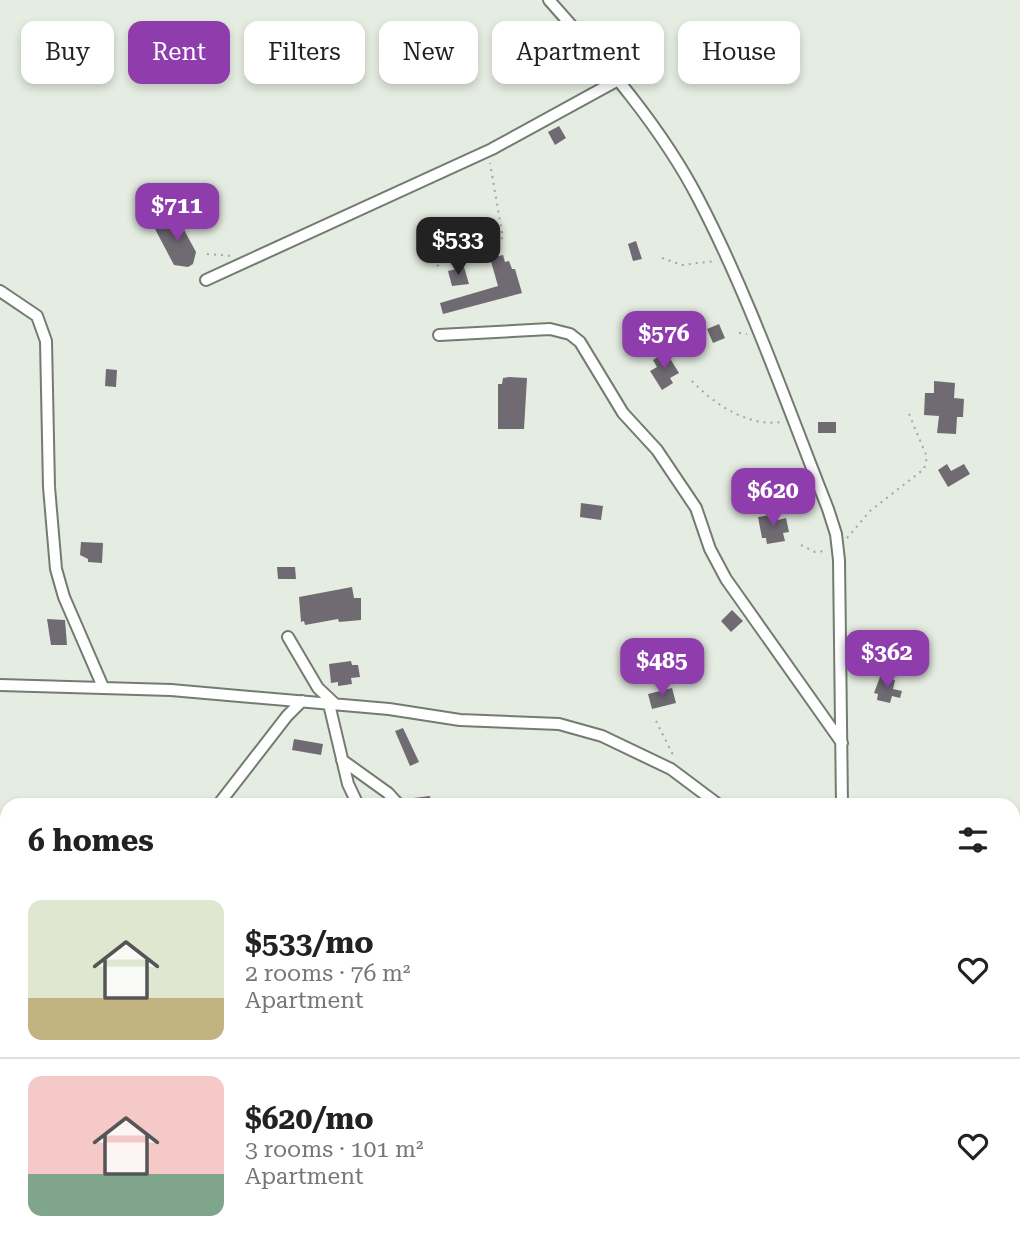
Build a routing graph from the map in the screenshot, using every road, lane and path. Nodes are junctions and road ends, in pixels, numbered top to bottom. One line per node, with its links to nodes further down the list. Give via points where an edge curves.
1 (550, 0): 2 (street)
2 (568, 21)
3 (611, 84): 5 (street)
4 (621, 84): 8 (street, via 698,198)
5 (492, 149): 9 (street); 10 (path, via 489,171 503,238 465,250)
6 (207, 254): 9 (path)
7 (662, 258): 8 (path, via 682,265)
8 (726, 259): 16 (street)
9 (250, 260): 11 (street)
10 (437, 266)
11 (206, 280)
12 (0, 292): 21 (street, via 37,316 46,341 56,569)
13 (439, 335): 25 (street, via 551,329 580,342 622,413 657,450 696,508 726,579)
14 (692, 380): 16 (path, via 724,408 751,419)
15 (909, 414): 18 (path, via 928,457 924,469 870,511)
16 (792, 420): 18 (street, via 828,509)
17 (801, 545): 18 (path, via 815,552)
18 (838, 550): 25 (street)
19 (288, 637): 23 (street)
20 (0, 685): 21 (street)
21 (103, 688): 22 (street)
22 (302, 701): 23 (street); 28 (street)
23 (332, 704): 26 (street); 27 (street, via 460,720 559,724 602,736)
24 (656, 721): 27 (path)
25 (842, 743): 32 (street)
26 (342, 761): 29 (street); 30 (street)
27 (684, 776): 31 (street)
28 (223, 798)
29 (355, 798)
30 (393, 798)
31 (711, 798)
32 (842, 798)

